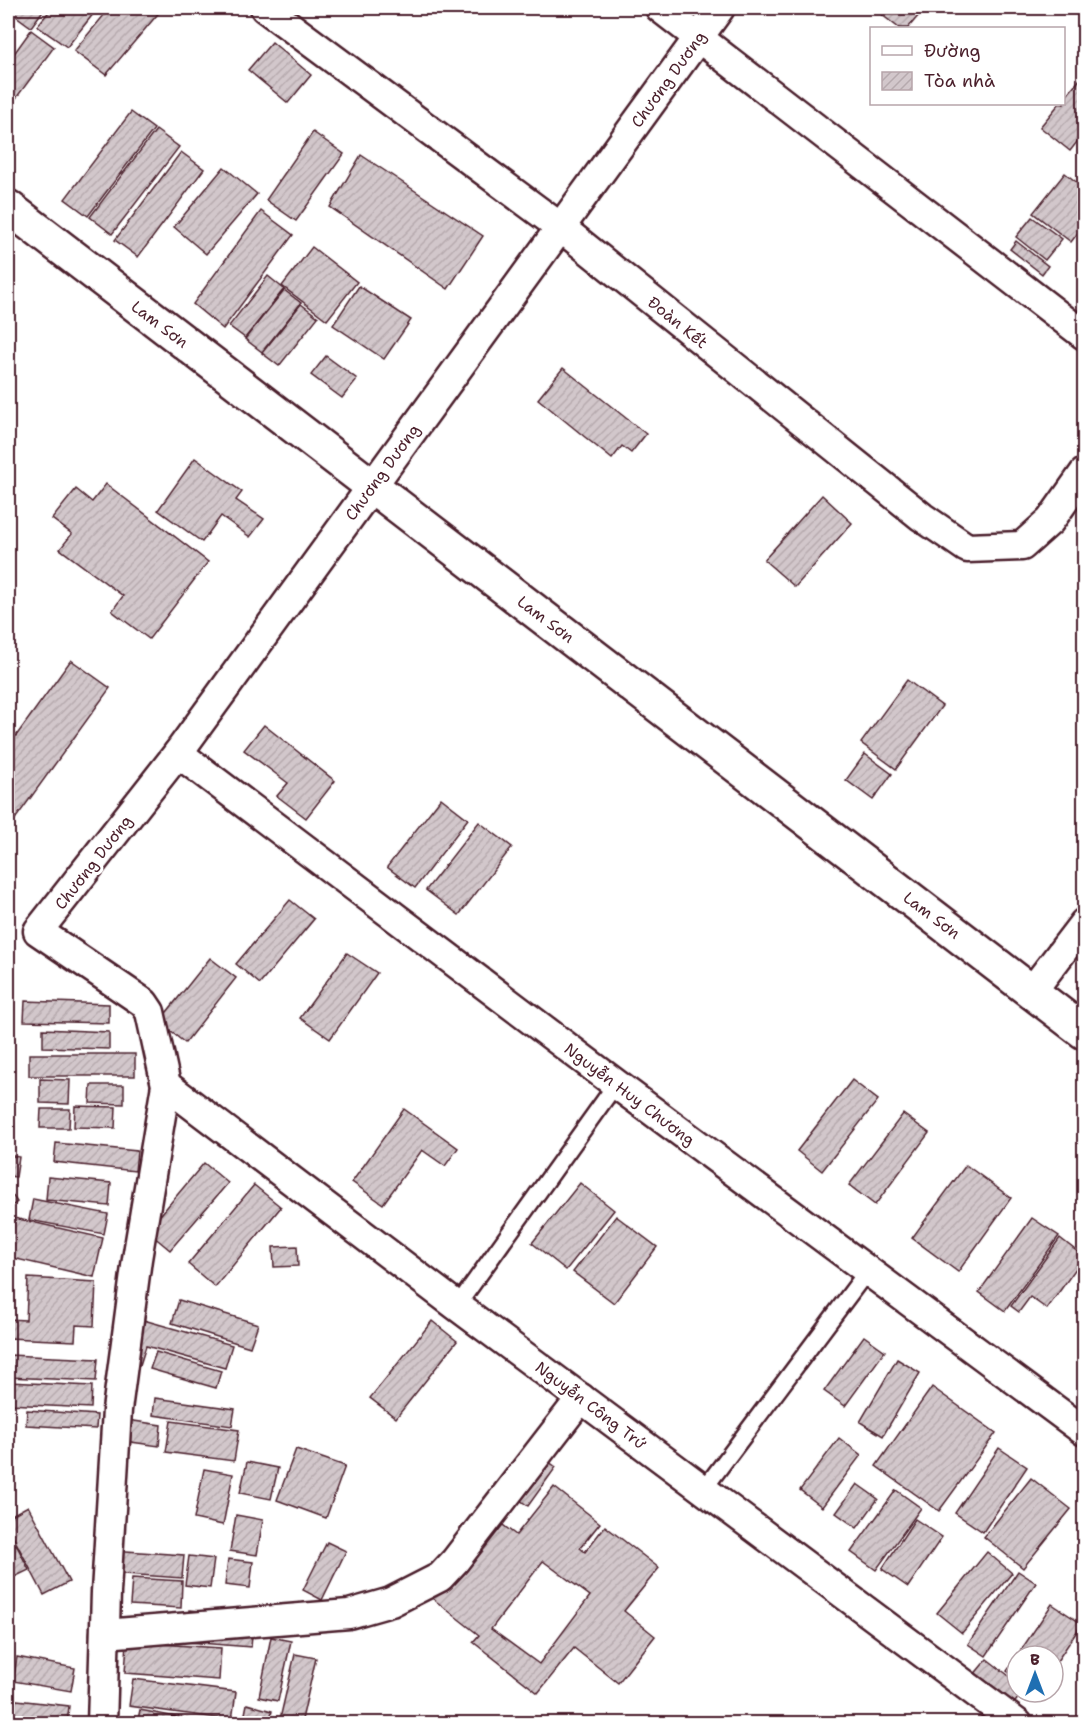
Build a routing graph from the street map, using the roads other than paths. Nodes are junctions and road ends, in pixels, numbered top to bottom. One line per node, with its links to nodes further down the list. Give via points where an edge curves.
1 (265, 8): 6 (street, Đoàn Kết)
2 (660, 8): 4 (street)
3 (720, 8): 4 (street, Chương Dương)
4 (698, 37): 6 (street, Chương Dương); 7 (street)
5 (8, 207): 9 (street, Lam Sơn)
6 (560, 227): 8 (street, Đoàn Kết, via 921,517 967,548 1022,546 1050,521); 9 (street, Chương Dương)
7 (1084, 335)
8 (1084, 473)
9 (372, 486): 10 (street, Chương Dương); 12 (street, Lam Sơn)
10 (178, 753): 14 (street, Nguyễn Huy Chương); 15 (street, Chương Dương, via 38,931 144,1003 150,1012)
11 (1084, 923): 12 (street)
12 (1032, 991): 13 (street, Lam Sơn)
13 (1084, 1032)
14 (616, 1084): 16 (street, Nguyễn Huy Chương); 17 (lane)
15 (166, 1085): 17 (street, Nguyễn Công Trứ); 21 (street, via 117,1410)
16 (868, 1270): 19 (street, Nguyễn Huy Chương); 20 (lane)
17 (457, 1306): 18 (street, Nguyễn Công Trứ)
18 (581, 1398): 20 (street, Nguyễn Công Trứ); 21 (street, via 455,1562 440,1577 391,1602 349,1614)
19 (1084, 1431)
20 (704, 1489): 23 (street, Nguyễn Công Trứ)
21 (105, 1634): 22 (street)
22 (102, 1724)
23 (1018, 1724)

